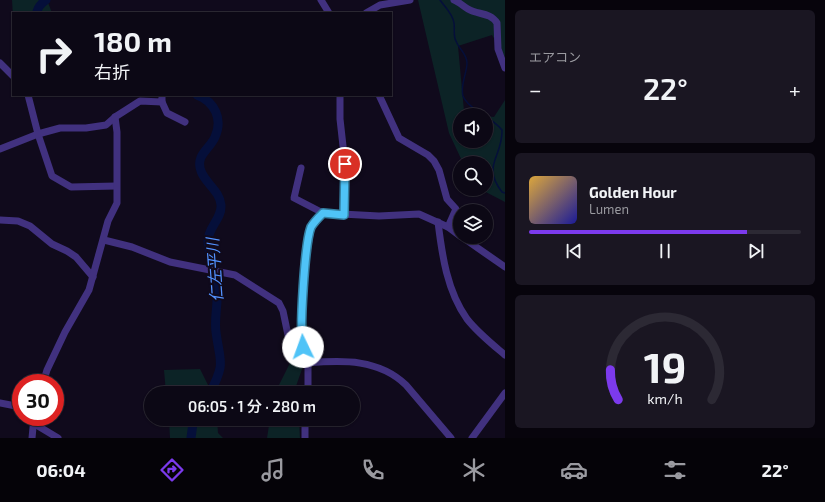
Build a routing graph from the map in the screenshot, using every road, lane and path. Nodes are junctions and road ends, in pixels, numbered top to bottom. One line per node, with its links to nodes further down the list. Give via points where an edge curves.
1 (321, 0): 4 (street)
2 (410, 0): 5 (street, via 380,5)
3 (454, 0): 7 (street, via 468,9 490,16 497,23 498,49)
4 (328, 12)
5 (368, 12)
6 (0, 63): 8 (street)
7 (505, 68)
8 (12, 75)
9 (28, 96): 15 (street)
10 (340, 96): 20 (street, via 345,164)
11 (379, 96): 23 (street, via 399,138 428,156 439,170 446,199 456,209)
12 (162, 99): 13 (street, via 140,101); 14 (street, via 167,113)
13 (114, 117): 15 (street, via 106,125 60,128); 18 (street, via 117,132)
14 (185, 122)
15 (38, 134): 16 (street); 18 (street, via 52,176 57,180 71,187)
16 (0, 149)
17 (301, 168): 19 (street, via 294,198)
18 (116, 186): 25 (street, via 117,203 108,221)
19 (323, 213): 20 (street); 29 (street, via 311,228 307,254 301,338)
20 (344, 215): 22 (street, via 419,214)
21 (0, 220): 28 (street, via 18,220 30,226 52,244 76,257)
22 (438, 222): 23 (street); 30 (street, via 442,260 457,301 468,319)
23 (448, 227): 24 (street)
24 (453, 230)
25 (104, 240): 28 (street); 29 (street, via 132,247 170,262 232,274 278,303 283,311 288,335 291,340)
26 (472, 244): 27 (street)
27 (505, 267)
28 (93, 276): 32 (street, via 89,290 64,332)
29 (303, 347): 31 (street)
30 (505, 355)
31 (308, 363): 33 (street); 43 (street, via 339,360 383,369 406,385)
32 (46, 374)
33 (308, 386)
34 (505, 393): 44 (street)
35 (0, 403): 36 (street)
36 (12, 405)
37 (33, 426): 40 (street)
38 (41, 426): 41 (street)
39 (305, 426): 42 (street)
40 (32, 438)
41 (58, 438)
42 (305, 438)
43 (451, 438)
44 (472, 438)

